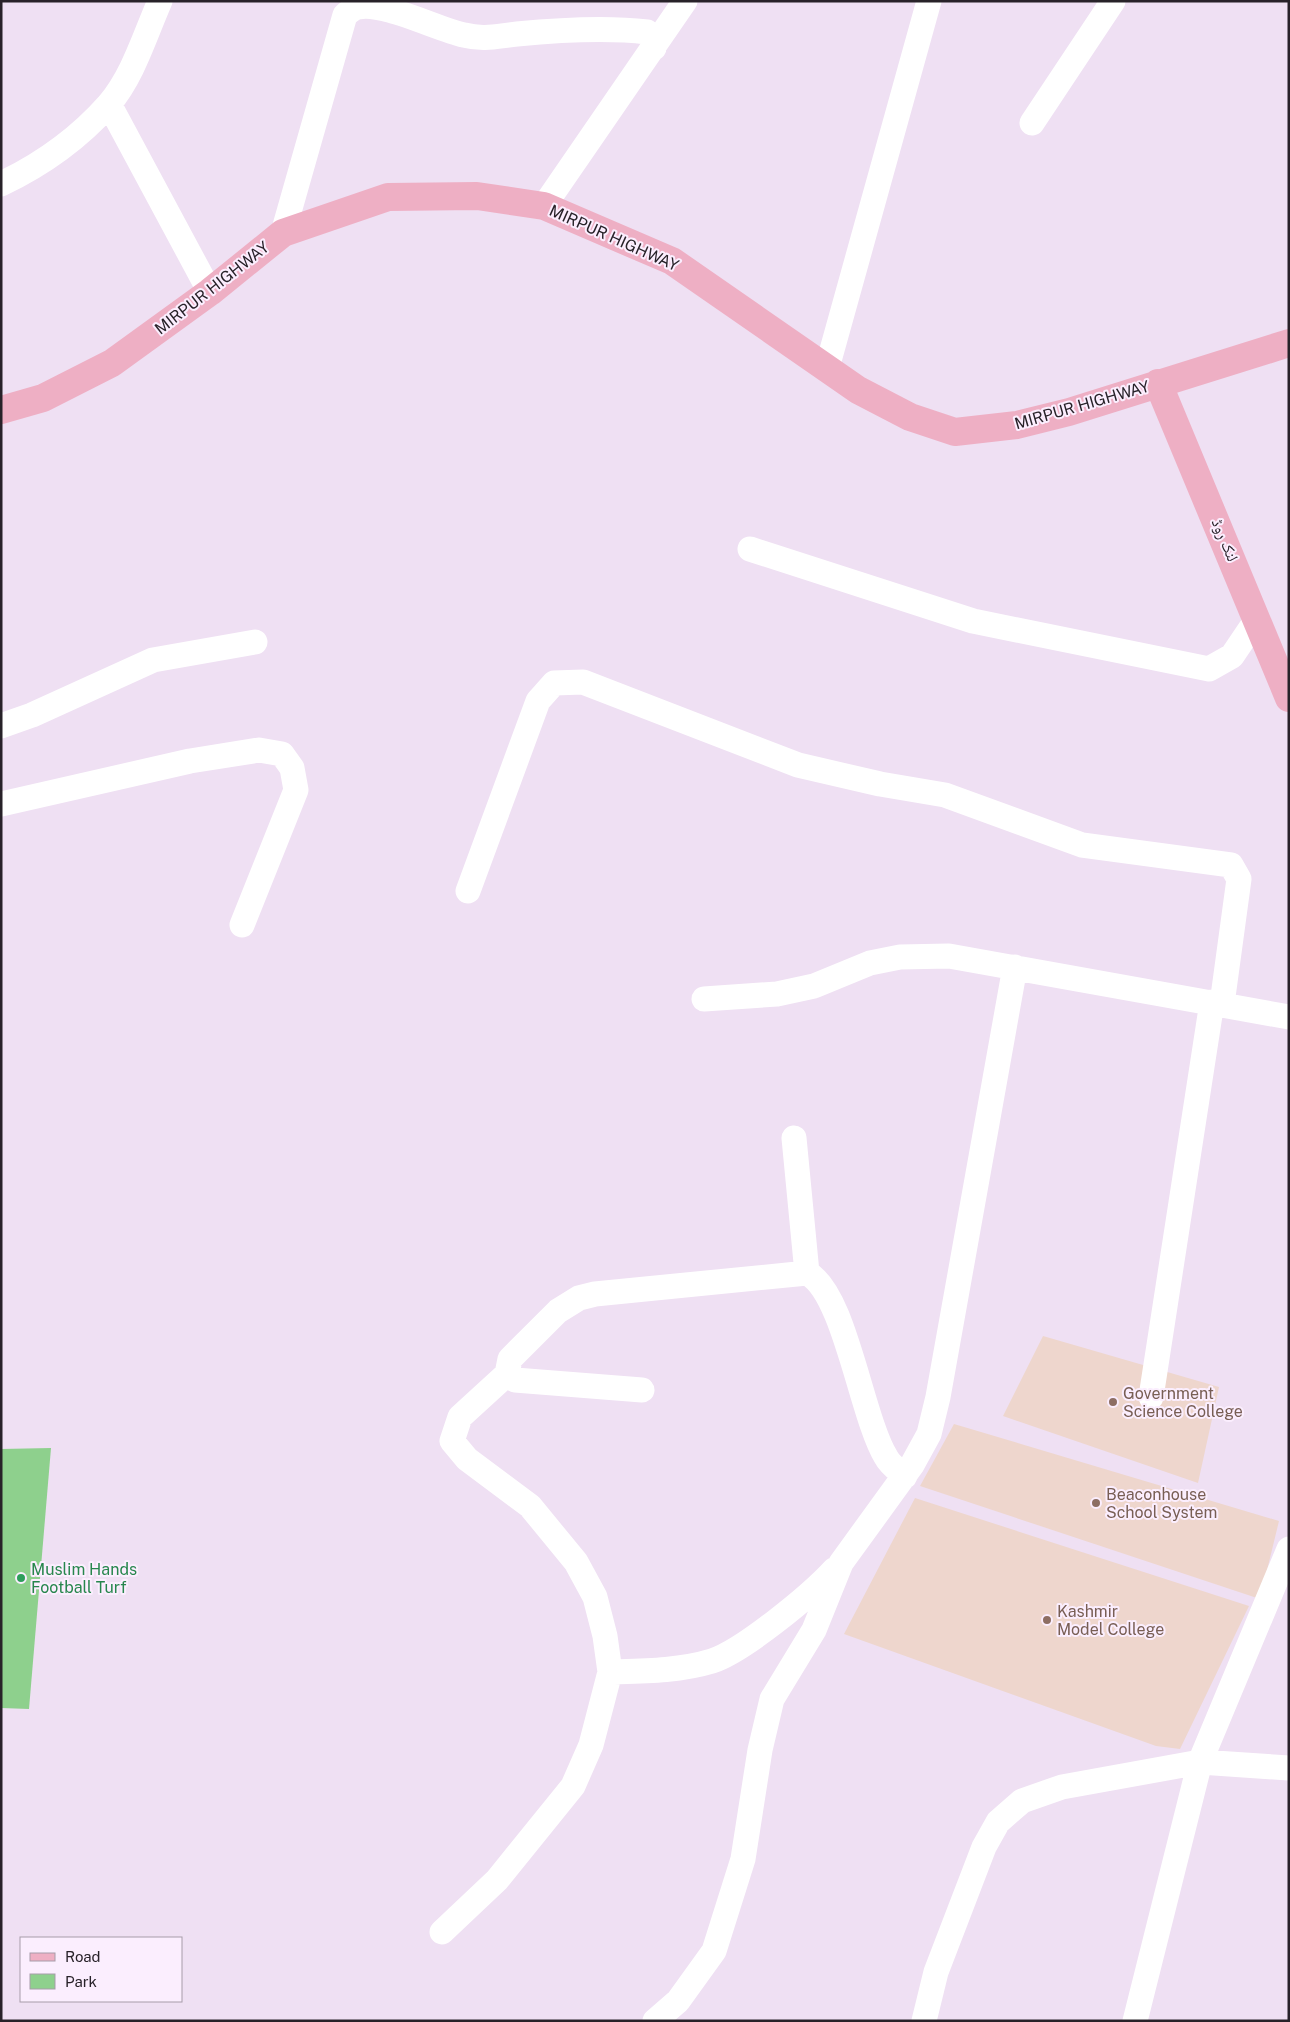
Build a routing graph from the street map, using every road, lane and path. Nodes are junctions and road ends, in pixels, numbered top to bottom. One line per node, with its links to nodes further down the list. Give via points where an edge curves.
1 (160, 1): 6 (street, via 130,71)
2 (685, 1): 5 (street)
3 (928, 1): 13 (street)
4 (1113, 1): 7 (street)
5 (654, 48): 9 (street); 10 (street, via 647,32 516,34 486,39 462,35 373,6 356,7 345,15)
6 (109, 104): 8 (street, via 54,155); 11 (street)
7 (1032, 123)
8 (1, 184)
9 (544, 206): 10 (main road, MIRPUR HIGHWAY, via 477,196 388,196); 13 (main road, MIRPUR HIGHWAY, via 672,261)
10 (283, 233): 11 (main road, MIRPUR HIGHWAY)
11 (210, 292): 15 (main road, MIRPUR HIGHWAY, via 112,363 43,398)
12 (1289, 343): 14 (main road, MIRPUR HIGHWAY)
13 (827, 368): 14 (main road, MIRPUR HIGHWAY, via 858,390 910,417 955,432 1017,425)
14 (1158, 384): 17 (main road, لنک روڈ)
15 (1, 410)
16 (750, 549): 17 (street, via 973,621 1209,669 1232,656)
17 (1257, 619): 19 (main road, لنک روڈ)
18 (255, 642): 20 (street, via 153,660)
19 (1289, 698)
20 (1, 726)
21 (1, 804): 23 (street, via 190,761 259,750 282,754 292,768 296,790)
22 (468, 891): 26 (street, via 538,702 554,683 583,682 798,764 880,784 945,795 1082,845 1231,865 1239,879)
23 (242, 924)
24 (1015, 967): 25 (street, via 949,956 900,957 870,963 814,986 777,994); 26 (street); 33 (street, via 938,1397 928,1434)
25 (704, 999)
26 (1217, 1003): 27 (street); 32 (street)
27 (1289, 1017)
28 (794, 1138): 29 (street)
29 (807, 1273): 30 (street, via 579,1298 558,1311 510,1359); 33 (street, via 817,1278 830,1300 885,1456)
30 (507, 1374): 31 (street, via 515,1380); 36 (street, via 460,1417 452,1441 467,1459 530,1506 576,1562 595,1596)
31 (642, 1390)
32 (1151, 1397)
33 (905, 1476): 35 (street)
34 (1289, 1549): 37 (street)
35 (841, 1563): 36 (street, via 818,1588 749,1640 713,1660 663,1670); 40 (street, via 814,1630 772,1699 760,1750 743,1858 714,1951 678,2001)
36 (610, 1672): 39 (street, via 591,1744 573,1786 497,1880)
37 (1200, 1762): 38 (street); 41 (street, via 1062,1787 1022,1801 998,1822 984,1847 936,1972); 42 (street)
38 (1289, 1768)
39 (442, 1932)
40 (655, 2021)
41 (924, 2021)
42 (1135, 2021)

